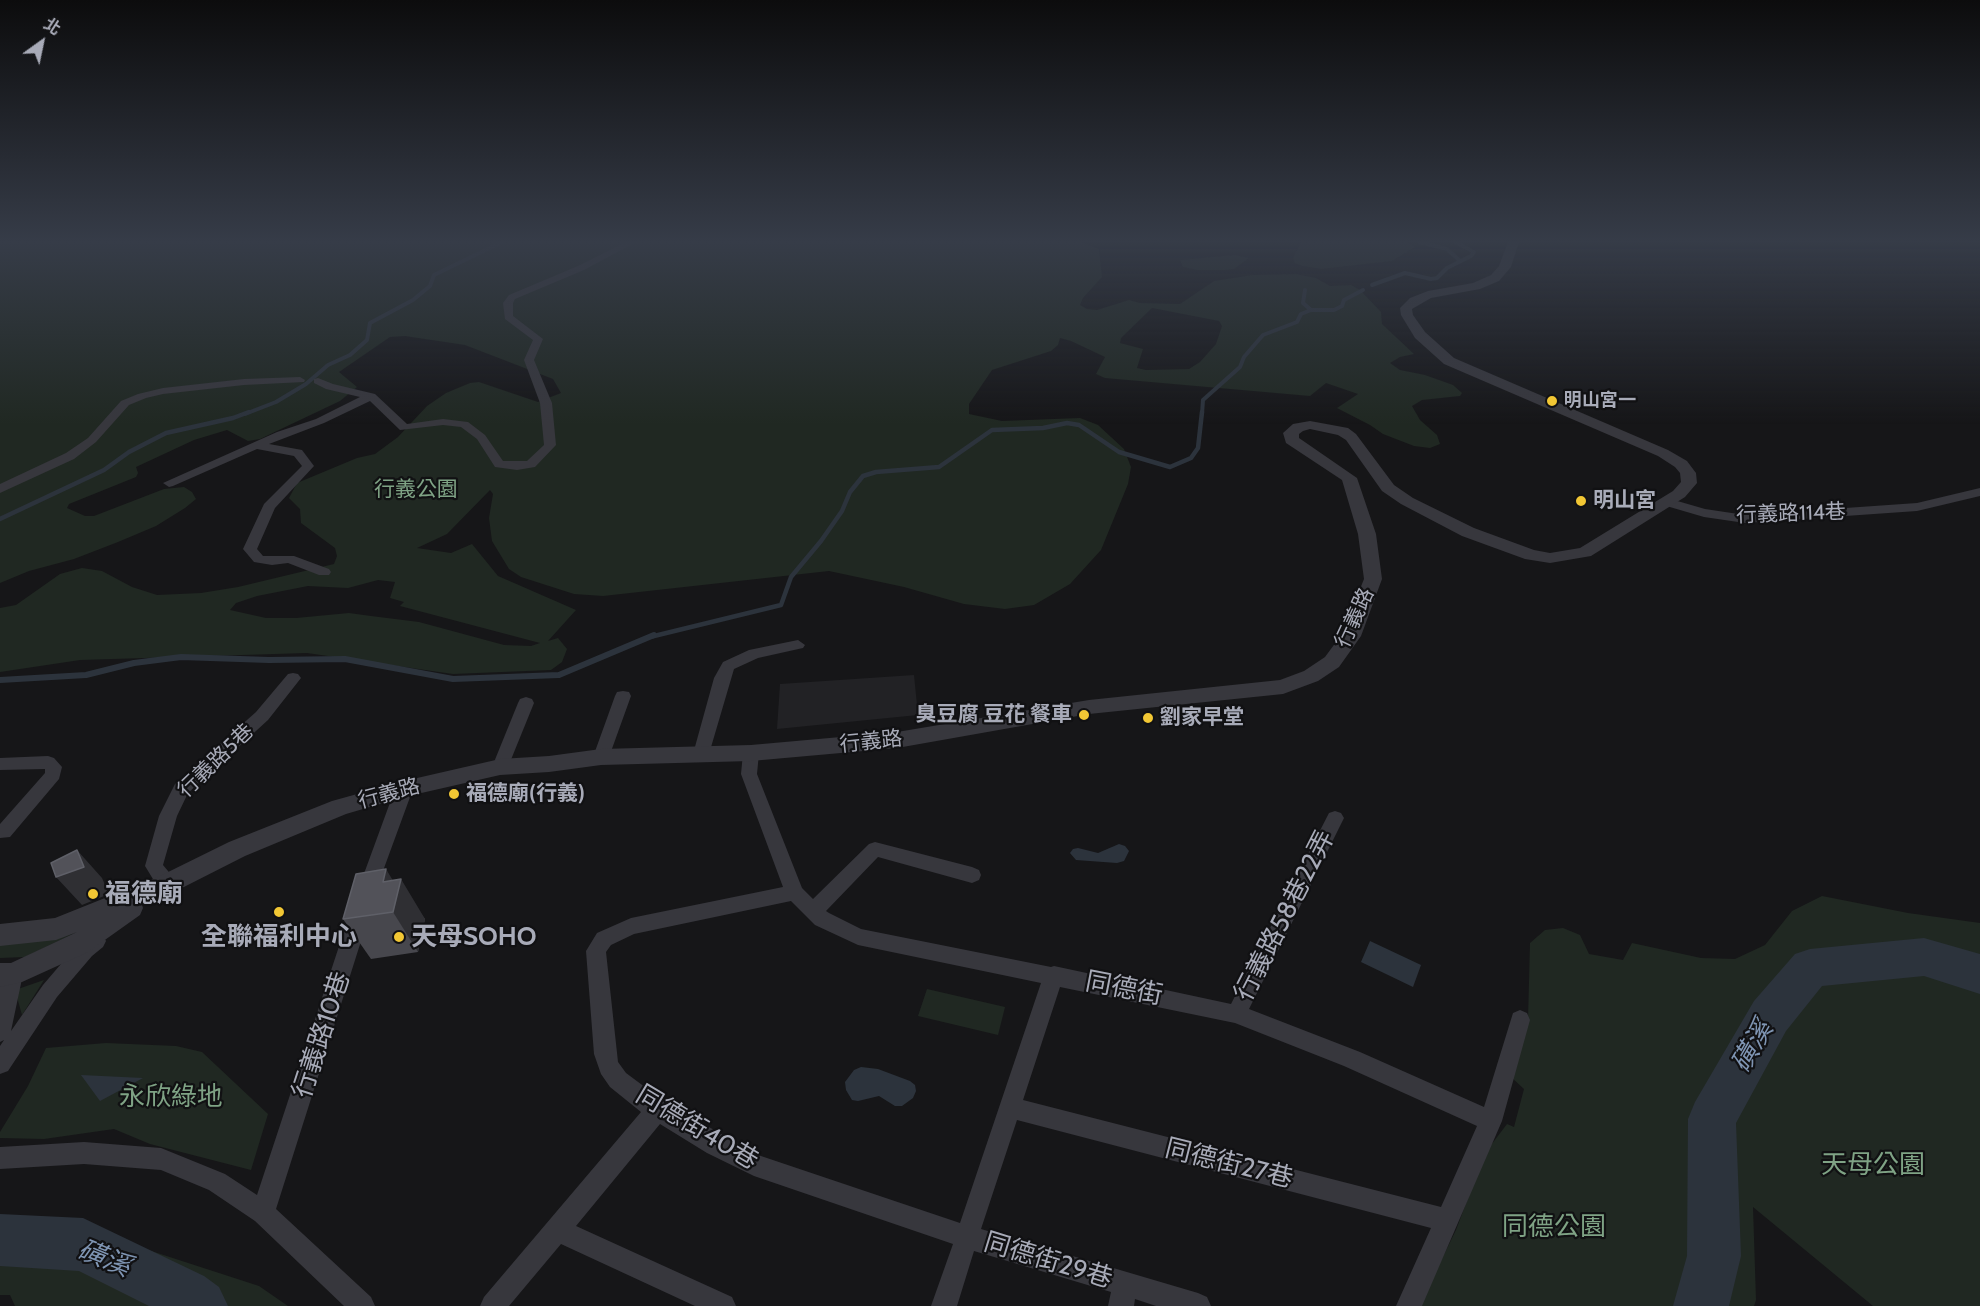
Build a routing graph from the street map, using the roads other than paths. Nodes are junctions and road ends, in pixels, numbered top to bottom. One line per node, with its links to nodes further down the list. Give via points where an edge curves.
1 (508, 303): 5 (street, via 508,317 538,339 529,360 546,403 549,445 531,464 499,464 481,437 464,424 443,422 404,428)
2 (1412, 303): 10 (street, 行義路, via 1406,308 1407,315 1420,335 1449,361 1681,464 1689,483)
3 (300, 380): 8 (street, via 244,382 142,396 125,403 92,440 70,456)
4 (318, 381): 5 (street)
5 (371, 396): 6 (street)
6 (257, 445): 7 (street); 11 (street, via 298,453 308,466 269,507 250,549 259,559 289,559)
7 (169, 483)
8 (0, 489)
9 (1980, 492): 10 (street, 行義路114巷, via 1917,507 1745,519)
10 (1666, 502): 16 (street, 行義路, via 1585,552 1550,558 1531,555 1468,532 1407,501 1388,488 1343,431 1310,425 1298,427 1291,433 1291,440 1349,478 1372,559 1373,579 1351,636 1332,662 1311,676 1284,687 1089,707 897,740)
11 (324, 572)
12 (798, 645): 17 (street, via 754,654 728,666)
13 (292, 678): 25 (street, 行義路5巷, via 262,716 181,789 168,816 154,866)
14 (623, 696): 18 (street)
15 (526, 703): 20 (street)
16 (751, 753): 17 (street, 行義路); 26 (street, 同德街, via 749,774)
17 (701, 754): 18 (street, 行義路)
18 (601, 756): 20 (street, 行義路)
19 (0, 764): 23 (street, via 48,762 54,767 53,775)
20 (500, 767): 21 (street, 行義路)
21 (404, 789): 25 (street, 行義路, via 330,812 237,849); 39 (street, 行義路10巷, via 370,880)
22 (1335, 818): 31 (street, 行義路58巷22弄)
23 (4, 832)
24 (972, 875): 27 (street, via 875,849)
25 (169, 883): 28 (street, via 56,929); 29 (street, via 79,944); 34 (street, via 85,950 50,991)
26 (795, 893): 27 (street, 同德街); 36 (street, 同德街40巷, via 631,926 615,931 596,951 609,1067 618,1080)
27 (813, 911): 30 (street, 同德街, via 858,937)
28 (0, 935)
29 (7, 975): 33 (street)
30 (1054, 975): 31 (street, 同德街); 35 (street)
31 (1236, 1014): 37 (street, 同德街, via 1352,1059)
32 (1520, 1020): 37 (street)
33 (0, 1032)
34 (0, 1064)
35 (1010, 1107): 40 (street, 同德街27巷); 42 (street)
36 (657, 1110): 41 (street); 42 (street, 同德街40巷, via 754,1165)
37 (1491, 1121): 40 (street)
38 (0, 1158): 39 (street, via 84,1153 161,1159 217,1182)
39 (263, 1213): 44 (street)
40 (1447, 1220): 49 (street)
41 (556, 1229): 45 (street); 46 (street)
42 (967, 1237): 43 (street, 同德街29巷); 47 (street)
43 (1123, 1295): 48 (street, 同德街29巷)
44 (362, 1306)
45 (493, 1306)
46 (723, 1306)
47 (944, 1306)
48 (1198, 1306)
49 (1409, 1306)

